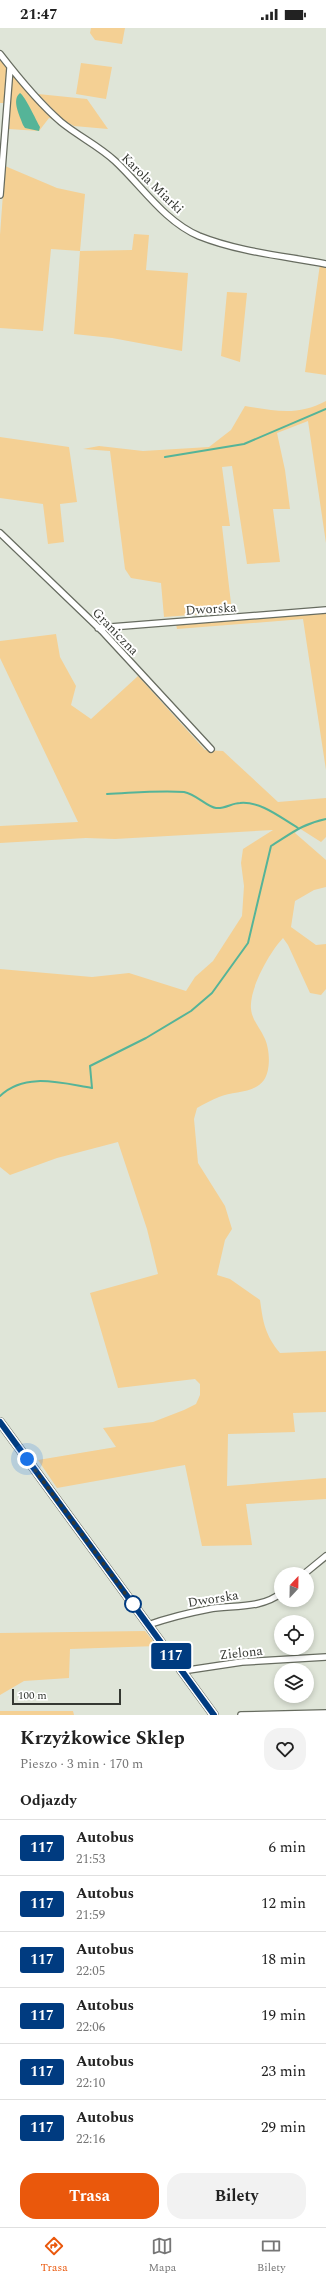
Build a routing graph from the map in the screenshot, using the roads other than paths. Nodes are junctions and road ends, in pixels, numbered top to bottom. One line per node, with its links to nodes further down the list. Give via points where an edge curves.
1 (0, 54): 2 (street, Karola Miarki)
2 (10, 68): 3 (street); 4 (street, Karola Miarki, via 61,122 106,153 167,215 197,235 253,251)
3 (0, 195)
4 (326, 264)
5 (0, 533): 7 (street, Graniczna)
6 (326, 610): 7 (street, Dworska)
7 (98, 628): 8 (street, Graniczna)
8 (211, 749)
9 (0, 1422): 13 (main road)
10 (326, 1556): 11 (street)
11 (313, 1567)
12 (274, 1596): 13 (street, Dworska, via 259,1603 179,1615)
13 (148, 1625): 15 (main road)
14 (326, 1657): 15 (street, Zielona, via 242,1662)
15 (182, 1671): 17 (main road)
16 (326, 1713): 18 (street)
17 (214, 1715)
18 (241, 1715)

